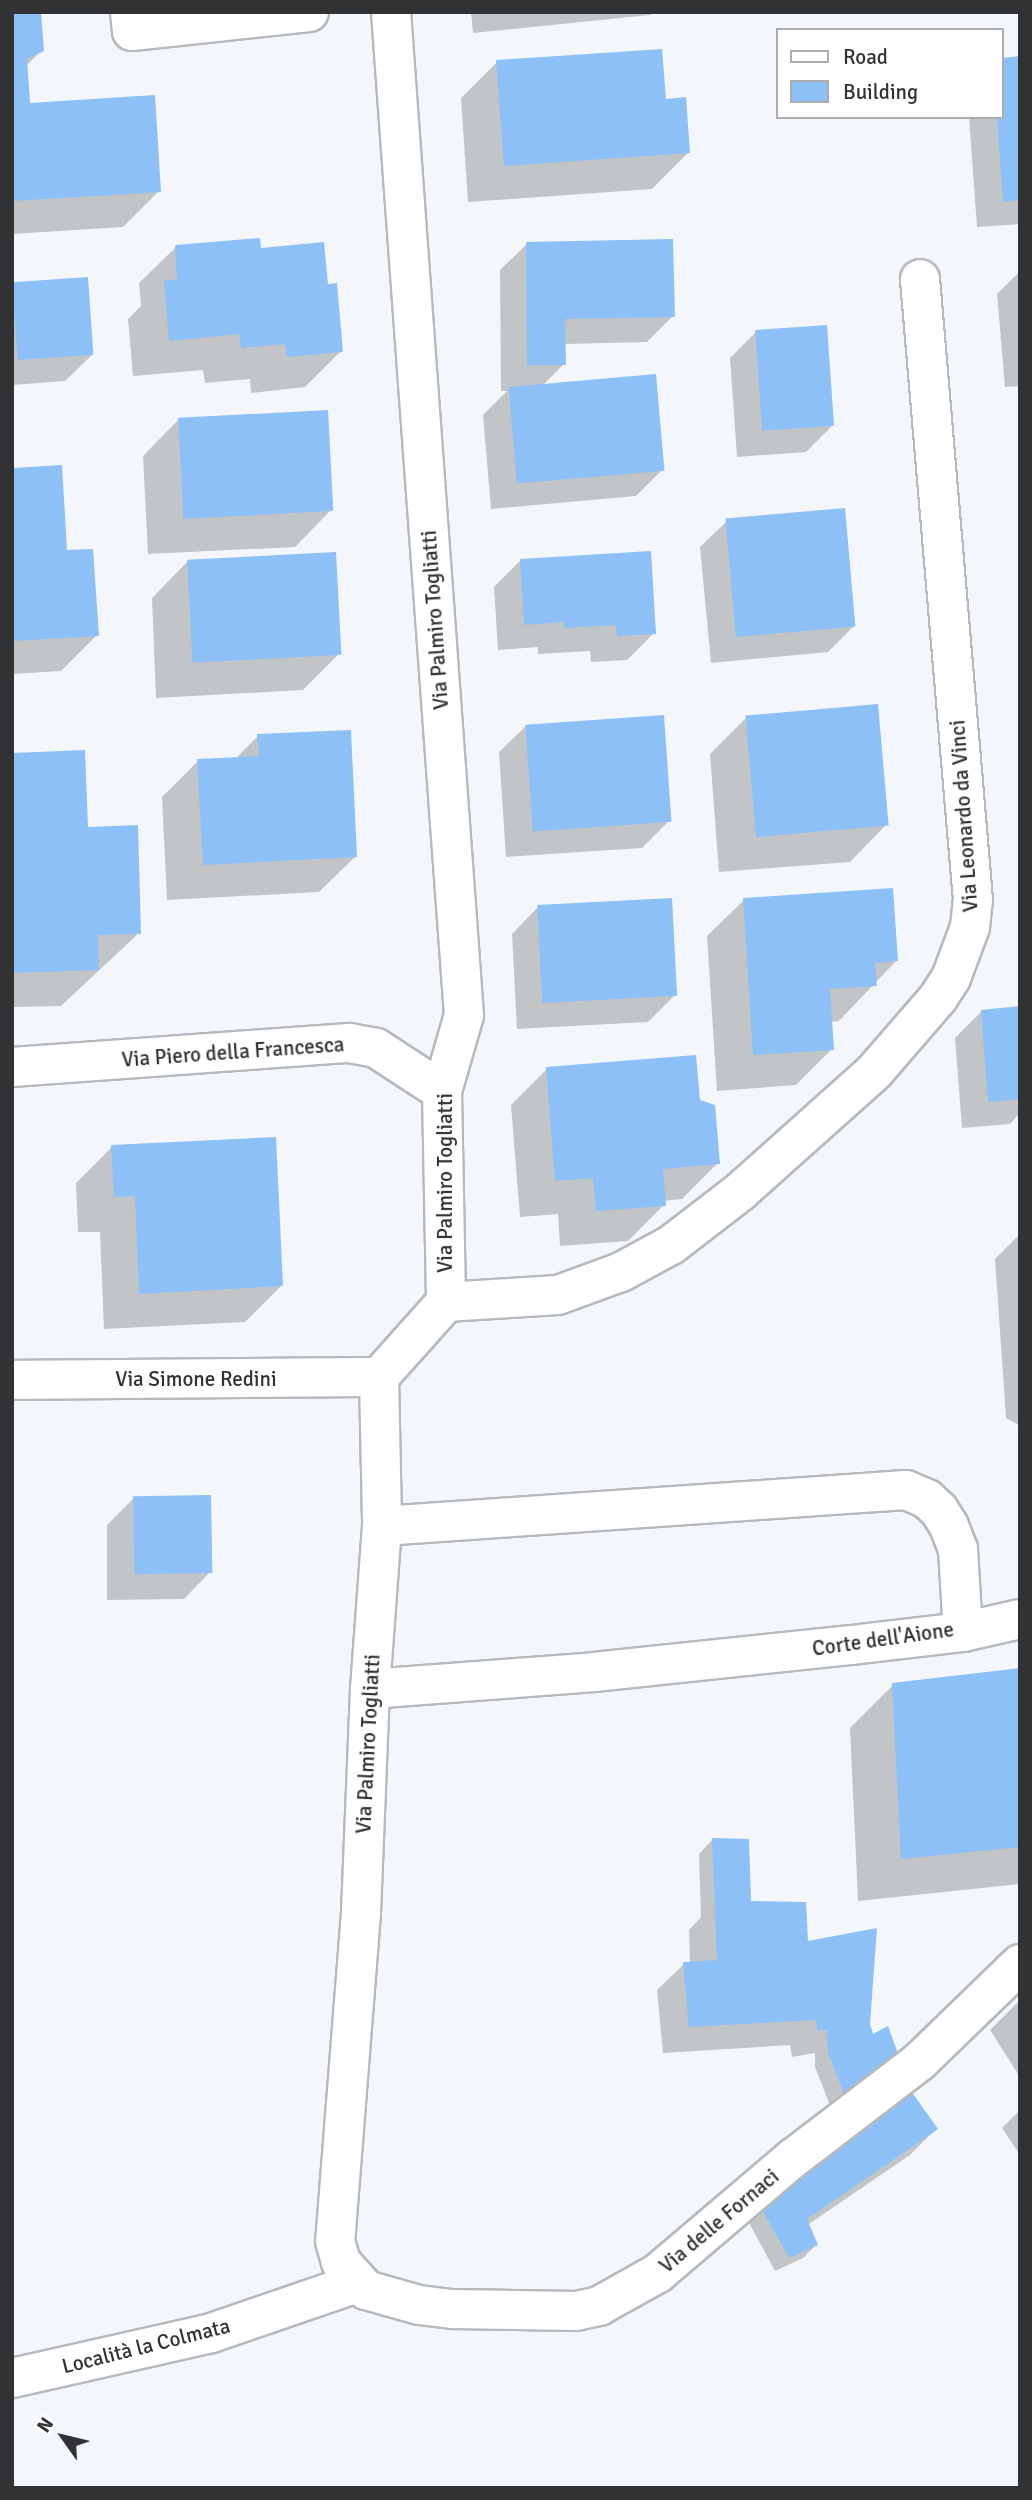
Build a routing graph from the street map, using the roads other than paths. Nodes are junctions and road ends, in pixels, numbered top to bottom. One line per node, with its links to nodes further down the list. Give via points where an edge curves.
1 (130, 12): 2 (street, via 132,31)
2 (309, 12)
3 (391, 12): 6 (street, Via Palmiro Togliatti, via 464,1015)
4 (919, 279): 7 (street, Via Leonardo da Vinci, via 973,900 970,927 951,978 874,1072 741,1191 671,1245 621,1272 558,1295)
5 (12, 1067): 6 (street, Via Piero della Francesca, via 349,1043 376,1048)
6 (442, 1091): 7 (street, Via Palmiro Togliatti)
7 (446, 1302): 8 (street, Via Palmiro Togliatti)
8 (379, 1377): 9 (street, Via Simone Redini); 10 (street, Via Palmiro Togliatti)
9 (12, 1380)
10 (382, 1526): 12 (street, Corte dell'Aione, via 906,1490 933,1504 950,1526 958,1549); 13 (street, Via Palmiro Togliatti)
11 (1020, 1619): 12 (street)
12 (963, 1632): 13 (street, Corte dell'Aione, via 594,1672)
13 (370, 1689): 15 (street, Via Palmiro Togliatti, via 361,1913 335,2241 341,2262)
14 (1020, 1964): 15 (street, Via delle Fornaci, via 919,2062 792,2159 658,2273 610,2301 576,2311 454,2309 390,2298)
15 (357, 2283): 16 (street, Località la Colmata, via 211,2333)
16 (12, 2378)

